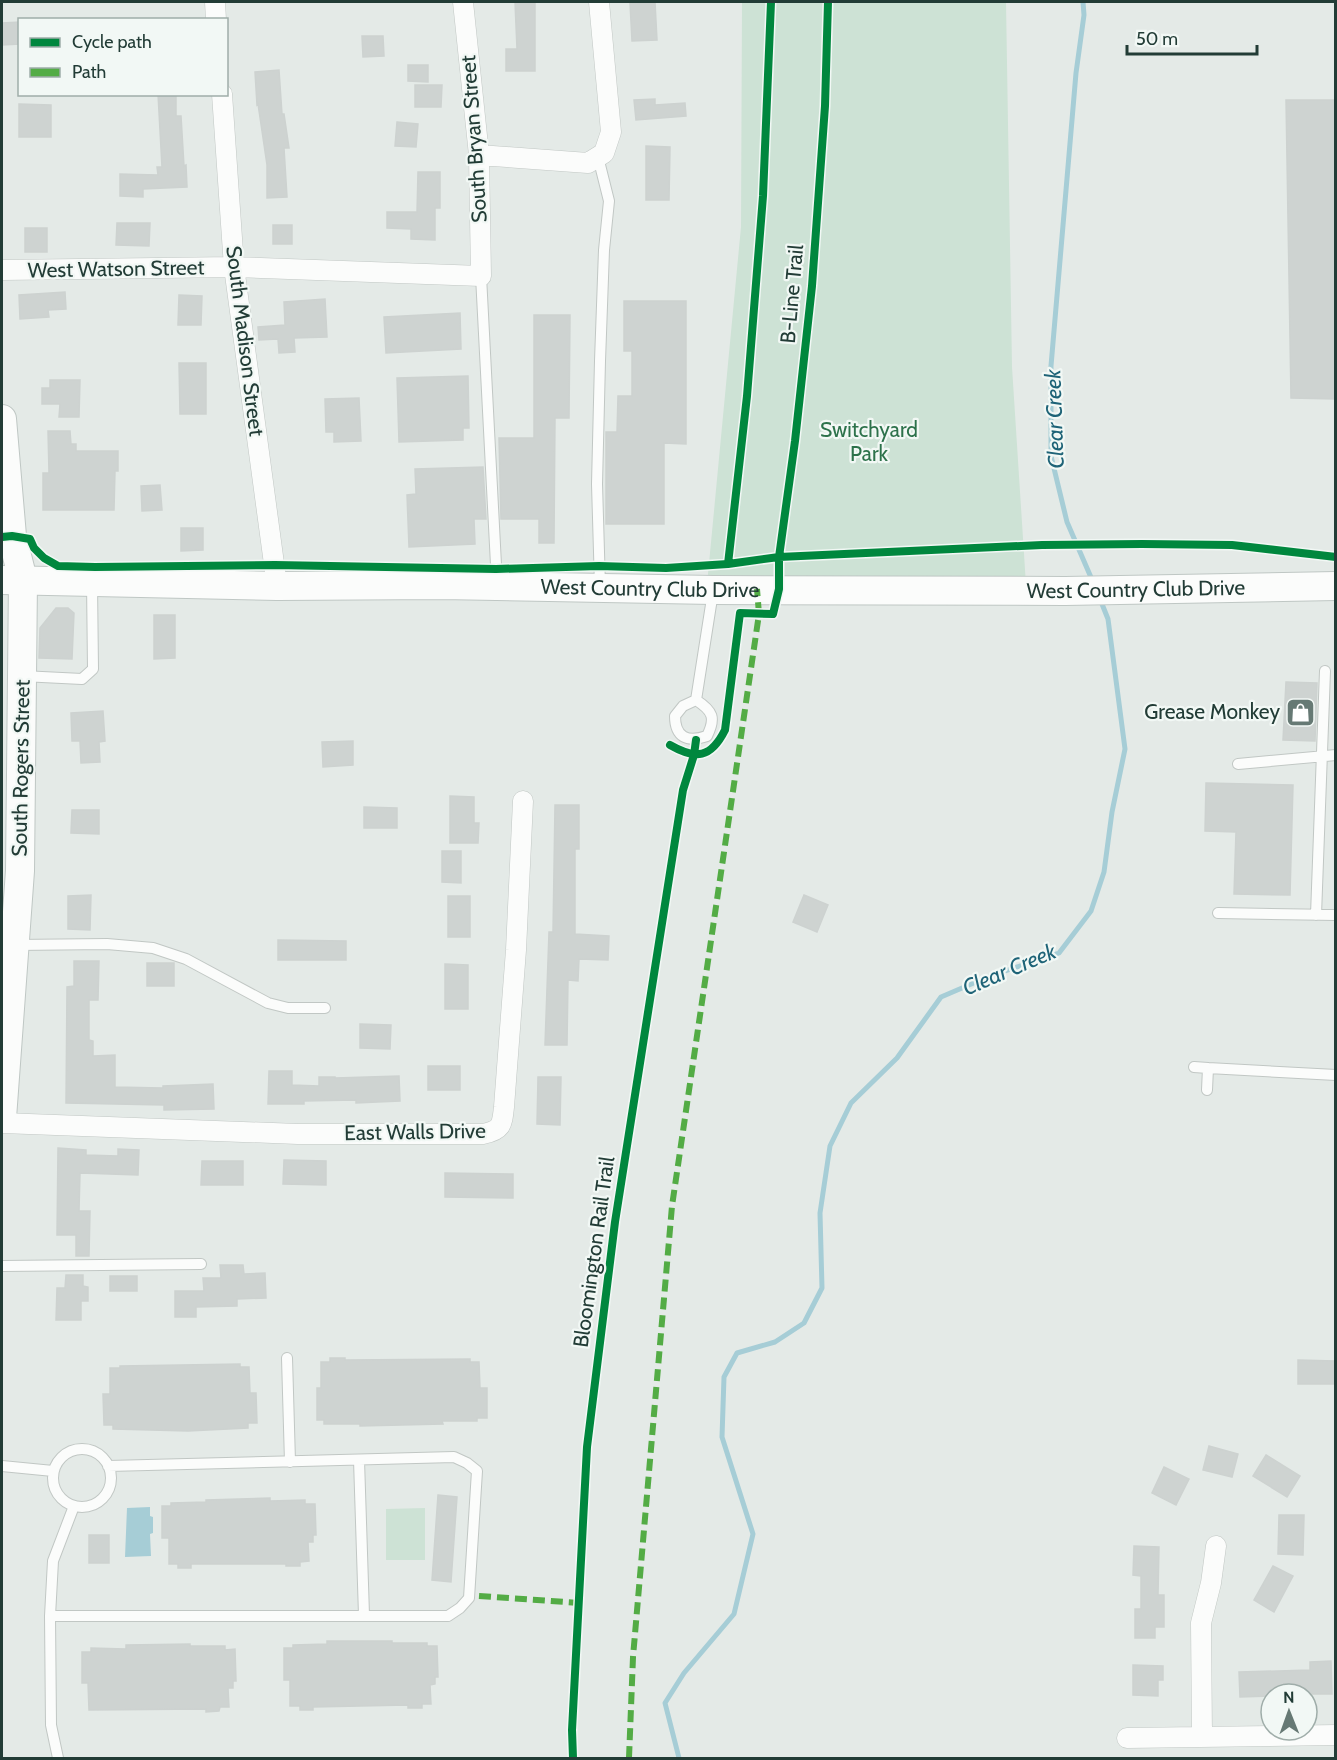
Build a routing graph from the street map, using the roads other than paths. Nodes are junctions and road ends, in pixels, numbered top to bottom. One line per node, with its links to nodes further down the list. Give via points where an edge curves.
1 (215, 2): 4 (street)
2 (463, 2): 6 (street, South Bryan Street)
3 (599, 2): 7 (street, via 611,132 604,153)
4 (216, 18)
5 (222, 96): 8 (street, South Madison Street)
6 (479, 155): 7 (street, via 588,163); 10 (street, South Bryan Street)
7 (598, 157): 17 (lane, via 609,201 597,484)
8 (234, 267): 9 (street, West Watson Street); 10 (street, West Watson Street); 14 (street, South Madison Street)
9 (2, 270)
10 (481, 276): 16 (lane)
11 (2, 419): 12 (main road, South Rogers Street)
12 (12, 580): 13 (main road, West Country Club Drive); 20 (main road, South Rogers Street)
13 (92, 581): 14 (main road, West Country Club Drive); 20 (lane, via 93,669 82,679)
14 (277, 586): 16 (main road, West Country Club Drive)
15 (1335, 586): 18 (main road, West Country Club Drive, via 1065,591)
16 (497, 587): 17 (main road, West Country Club Drive)
17 (600, 589): 18 (main road, West Country Club Drive)
18 (713, 590): 21 (lane)
19 (1325, 671): 23 (lane)
20 (22, 676): 29 (main road, South Rogers Street, via 20,871)
21 (696, 700)
22 (1335, 755): 23 (lane)
23 (1322, 756): 24 (lane); 27 (lane)
24 (1238, 764)
25 (523, 801): 36 (street, East Walls Drive, via 504,1107 496,1131 298,1134)
26 (1218, 913): 27 (lane)
27 (1316, 915): 28 (lane)
28 (1335, 915)
29 (14, 945): 30 (lane, via 107,944 153,948 186,959 268,1003 288,1008); 35 (main road, South Rogers Street)
30 (324, 1008)
31 (1194, 1067): 32 (lane)
32 (1208, 1068): 33 (lane); 34 (lane)
33 (1335, 1076)
34 (1207, 1089)
35 (2, 1118)
36 (2, 1123)
37 (201, 1264): 38 (lane)
38 (2, 1266)
39 (287, 1358): 41 (lane)
40 (359, 1460): 41 (lane); 47 (lane); 47 (lane, via 454,1457 477,1471 469,1598 448,1616)
41 (290, 1462): 43 (lane)
42 (2, 1466): 44 (lane)
43 (108, 1466): 44 (lane, via 94,1452 84,1449 65,1455); 45 (lane, via 111,1475 106,1495 92,1505)
44 (54, 1471): 45 (lane, via 54,1488)
45 (74, 1506): 48 (lane, via 53,1561)
46 (1216, 1546): 50 (street, via 1201,1623)
47 (364, 1615): 48 (lane)
48 (50, 1616): 52 (lane, via 51,1725)
49 (1335, 1735): 50 (street)
50 (1202, 1737): 51 (street)
51 (1127, 1738)
52 (58, 1758)

